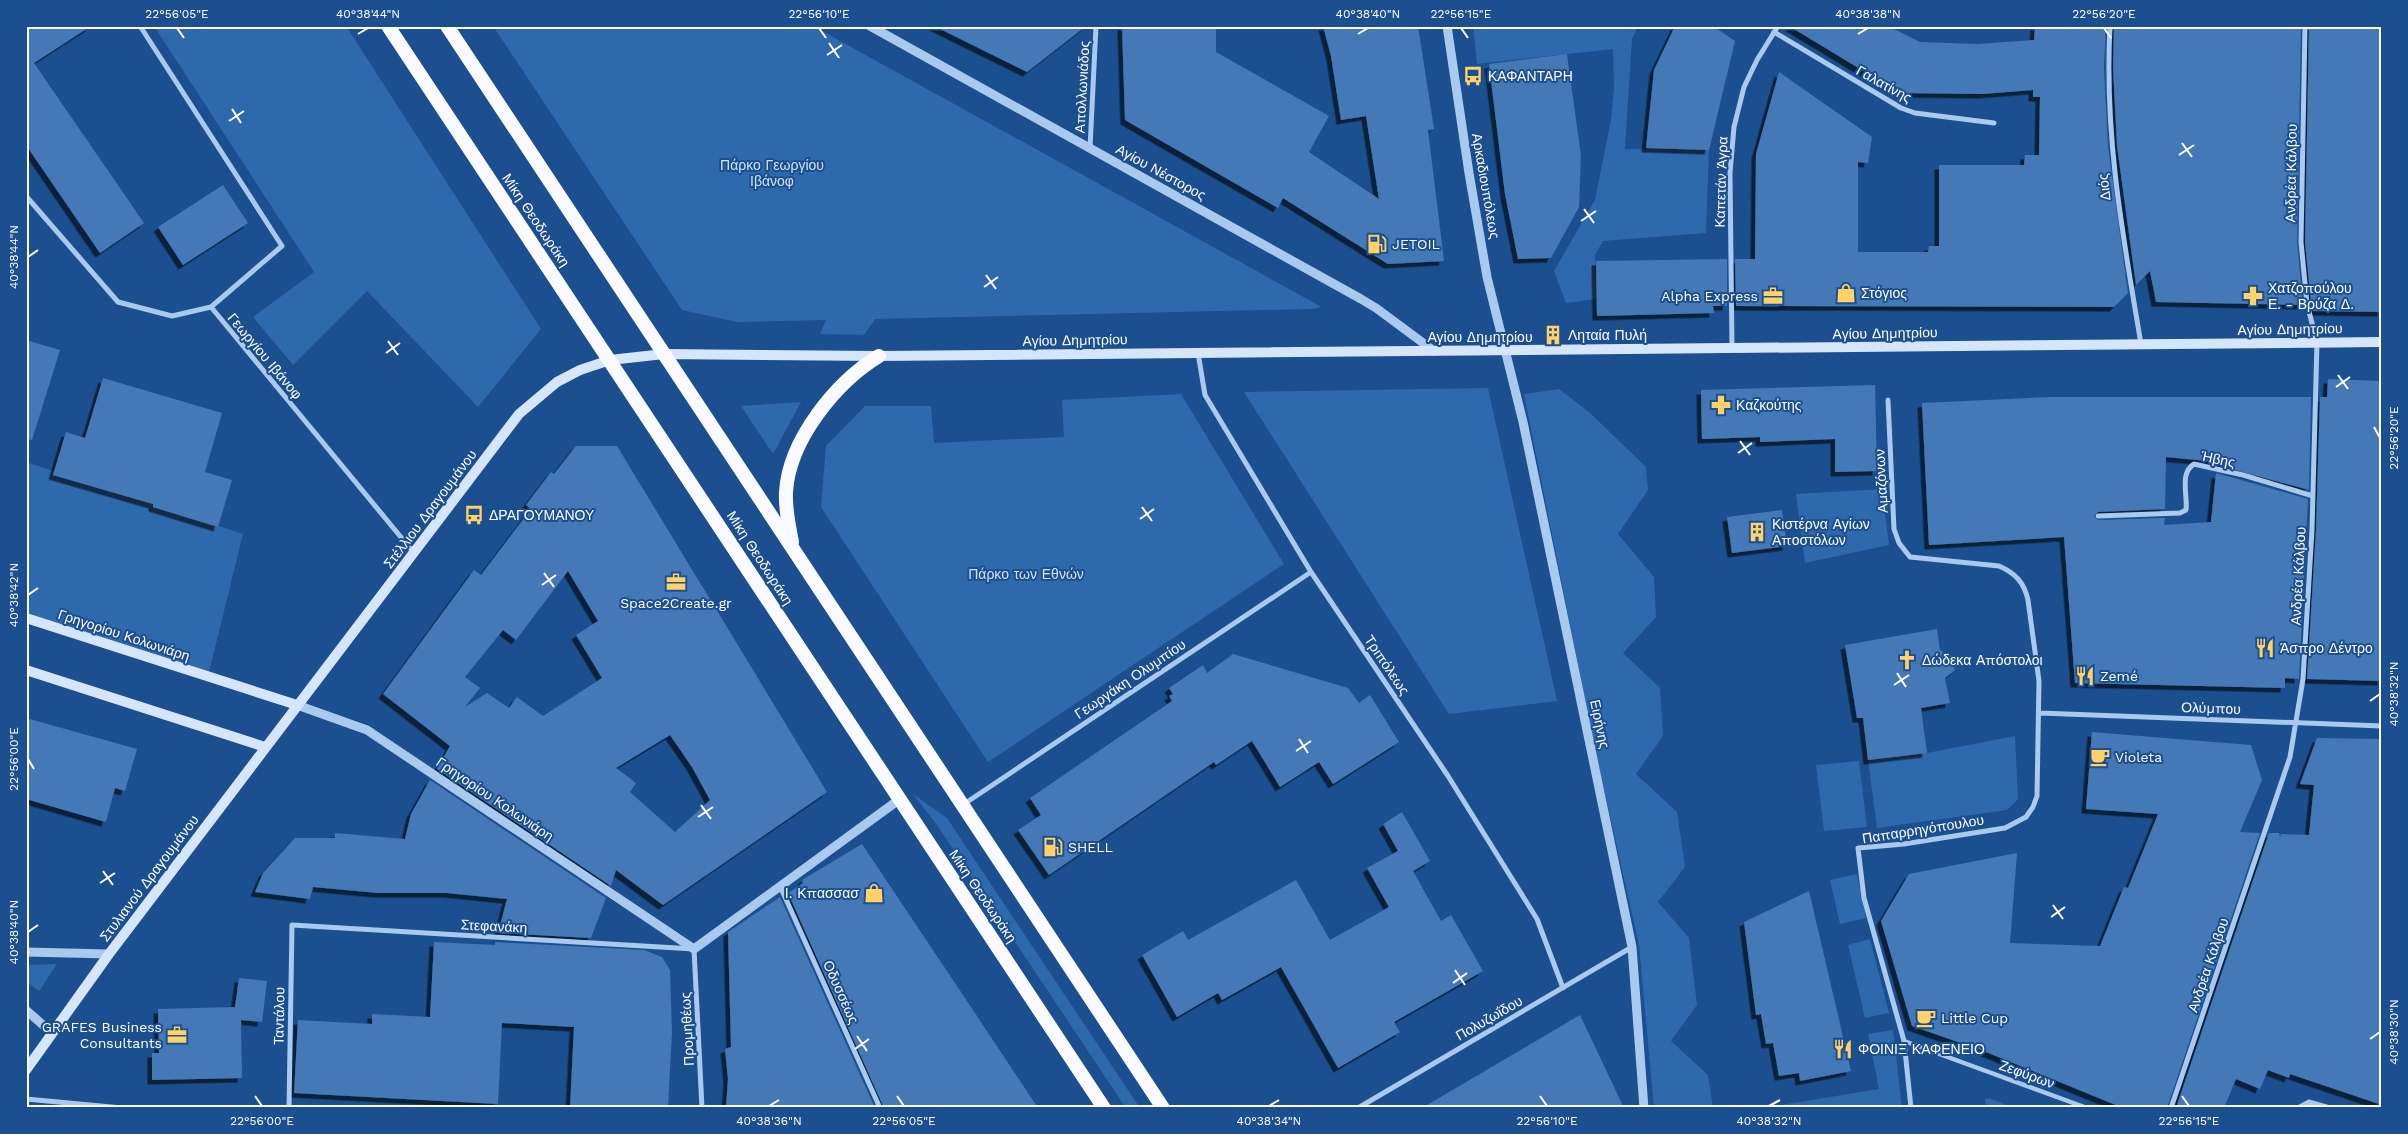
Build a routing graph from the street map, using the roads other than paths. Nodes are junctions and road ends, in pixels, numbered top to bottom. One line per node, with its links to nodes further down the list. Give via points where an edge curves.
1 (140, 26): 14 (street, Γεωργίου Ιβάνοφ, via 282,246)
2 (388, 26): 24 (highway, Μίκη Θεοδωράκη)
3 (447, 26): 22 (highway)
4 (870, 26): 12 (street, Αγίου Νέστορος)
5 (1096, 26): 12 (street, Απολλωνιάδος)
6 (1448, 26): 18 (street, Αρκαδιουπόλεως, via 1470,183 1487,276)
7 (1778, 26): 10 (street, Καπετάν Άγρα)
8 (2110, 26): 17 (street, Διός, via 2110,124 2116,195)
9 (2304, 26): 15 (street, Ανδρέα Κάλβου, via 2301,242 2307,304)
10 (1774, 32): 11 (street, Γαλατίνης, via 1901,108 1915,113); 19 (street, Καπετάν Άγρα, via 1744,87 1734,126 1730,173)
11 (1994, 123)
12 (1090, 148): 20 (street, Αγίου Νέστορος, via 1376,308)
13 (26, 196): 14 (street, via 118,302 172,316)
14 (211, 308): 29 (street, Γεωργίου Ιβάνοφ)
15 (2317, 342): 16 (main road, Αγίου Δημητρίου); 17 (main road, Αγίου Δημητρίου); 26 (street, Ανδρέα Κάλβου)
16 (2382, 342)
17 (2141, 344): 19 (main road, Αγίου Δημητρίου)
18 (1505, 349): 19 (main road, Αγίου Δημητρίου); 20 (main road, Αγίου Δημητρίου); 42 (street, Ειρήνης)
19 (1732, 349)
20 (1434, 351): 21 (main road, Αγίου Δημητρίου)
21 (1198, 352): 23 (main road, Αγίου Δημητρίου); 30 (street, Τριπόλεως, via 1205,395)
22 (664, 354): 23 (main road, Αγίου Δημητρίου); 24 (main road, Αγίου Δημητρίου); 28 (highway)
23 (879, 356): 28 (highway, via 830,399 799,446 786,492)
24 (610, 360): 29 (main road, Στέλλιου Δραγουμάνου, via 557,382 519,414); 38 (highway, Μίκη Θεοδωράκη)
25 (1888, 400): 34 (street, Αμαζόνων, via 1894,529 1899,543 1910,557 1999,566 2019,578 2028,600)
26 (2313, 496): 27 (street, Ήβης, via 2194,464 2186,474 2186,510 2180,513); 35 (street, Ανδρέα Κάλβου, via 2303,679)
27 (2098, 516)
28 (794, 550): 39 (highway)
29 (414, 553): 33 (main road, Στέλλιου Δραγουμάνου)
30 (1311, 572): 39 (street, Γεωργάκη Ολυμπίου); 46 (street, Τριπόλεως, via 1448,776 1536,919)
31 (26, 618): 33 (main road, Γρηγορίου Κολωνιάρη)
32 (26, 670): 37 (main road)
33 (297, 705): 37 (main road, Στυλιανού Δραγουμάνου); 43 (street, Γρηγορίου Κολωνιάρη, via 367,730)
34 (2040, 713): 35 (street, Ολύμπου); 49 (street, Παπαρρηγόπουλου, via 2037,796 2033,807 2016,824 1904,844 1858,848 1864,898)
35 (2297, 722): 36 (street, Ολύμπου); 62 (street, Ανδρέα Κάλβου, via 2290,758)
36 (2382, 726)
37 (265, 748): 45 (main road, Στυλιανού Δραγουμάνου)
38 (900, 799): 40 (street); 56 (highway, Μίκη Θεοδωράκη)
39 (963, 805): 57 (highway)
40 (780, 886): 43 (street); 55 (street, Οδυσσέως)
41 (292, 925): 43 (street, Στεφανάκη); 53 (street, Ταντάλου)
42 (1632, 947): 46 (street, Πολυζωΐδου); 59 (street, Ειρήνης)
43 (694, 949): 54 (street, Προμηθέως)
44 (26, 952): 45 (street)
45 (109, 954): 48 (main road, Στυλιανού Δραγουμάνου)
46 (1563, 988): 58 (street, Πολυζωΐδου)
47 (26, 1010): 48 (street)
48 (52, 1033): 50 (main road, Στυλιανού Δραγουμάνου)
49 (1904, 1041): 60 (street, Παπαρρηγόπουλου); 61 (street, Ζεφύρων)
50 (26, 1070)
51 (26, 1099): 52 (street)
52 (122, 1108)
53 (288, 1108)
54 (702, 1108)
55 (880, 1108)
56 (1104, 1108)
57 (1163, 1108)
58 (1358, 1108)
59 (1644, 1108)
60 (1911, 1108)
61 (2087, 1108)
62 (2171, 1108)
63 (2298, 1108): 64 (street, via 2309,1102)
64 (2330, 1108)

